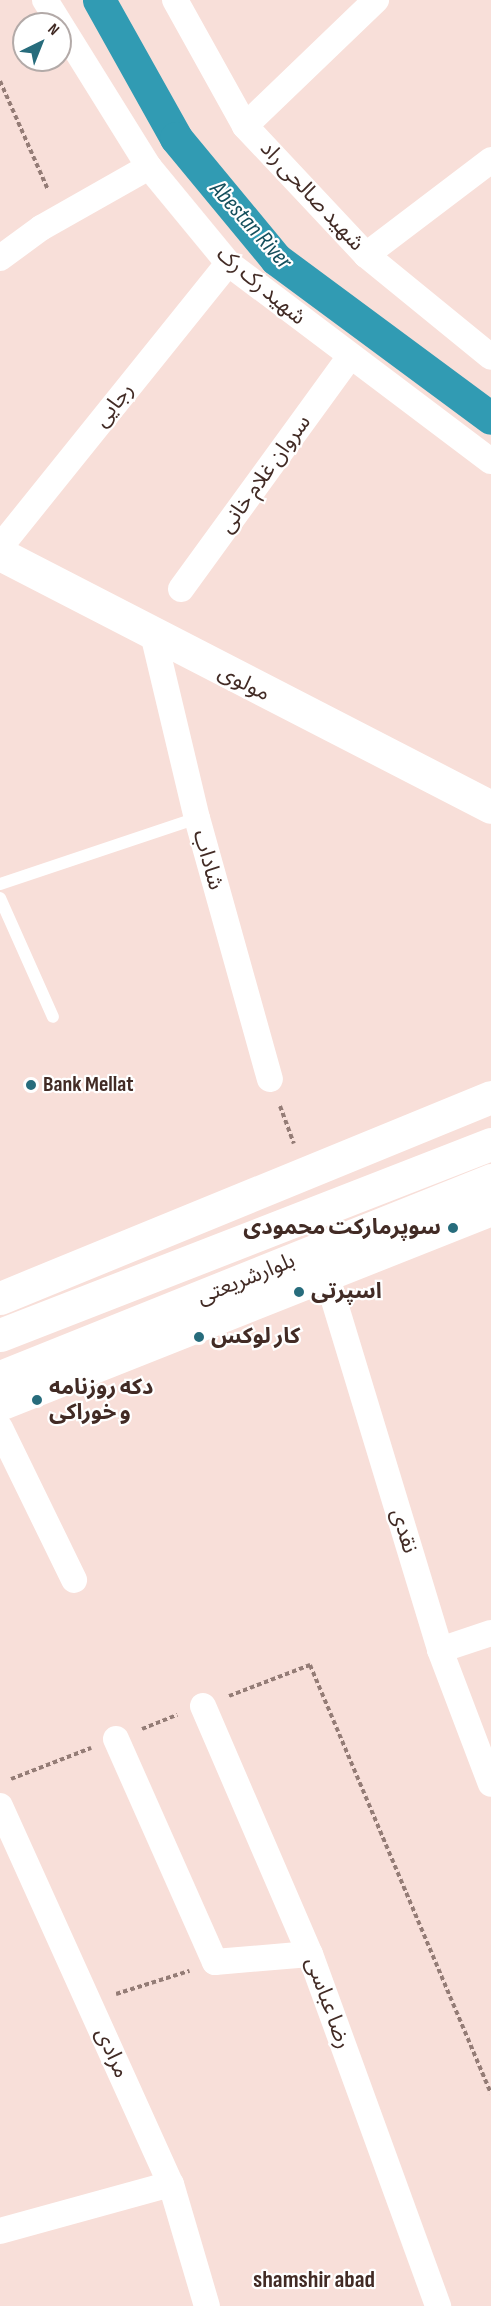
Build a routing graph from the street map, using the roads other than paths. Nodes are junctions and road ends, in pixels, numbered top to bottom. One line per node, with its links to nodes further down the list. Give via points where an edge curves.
1 (45, 0): 6 (street, شهید رک رک)
2 (175, 0): 4 (street, شهید صالحی راد)
3 (376, 0): 4 (street)
4 (245, 126): 7 (street, شهید صالحی راد)
5 (491, 160): 7 (street)
6 (149, 167): 8 (street); 9 (street, شهید رک رک)
7 (366, 255): 10 (street, شهید صالحی راد)
8 (0, 258)
9 (228, 263): 11 (street, شهید رک رک); 13 (street, رجایی)
10 (491, 357)
11 (349, 358): 12 (street, شهید رک رک); 15 (street, سروان غلام خانی)
12 (491, 461)
13 (0, 547)
14 (0, 554): 16 (main road, مولوی)
15 (181, 589)
16 (154, 638): 17 (main road, مولوی); 18 (street, شاداب)
17 (491, 807)
18 (197, 818): 19 (lane); 22 (street, شاداب)
19 (0, 884)
20 (0, 898): 21 (lane)
21 (53, 1017)
22 (270, 1079)
23 (491, 1096): 28 (main road)
24 (491, 1144): 29 (main road, بلوارشریعتی)
25 (491, 1180): 30 (main road, بلوارشریعتی)
26 (491, 1209): 27 (main road)
27 (326, 1274): 31 (main road); 35 (street, نقدی)
28 (0, 1298)
29 (0, 1335)
30 (0, 1377)
31 (0, 1404)
32 (0, 1428): 33 (street)
33 (74, 1580)
34 (491, 1634): 35 (street)
35 (440, 1650): 38 (street, نقدی)
36 (203, 1706): 40 (street, رضا عباسی)
37 (116, 1739): 40 (street, via 215,1962)
38 (489, 1771)
39 (0, 1806): 41 (street, مرادی)
40 (310, 1954): 44 (street, رضا عباسی)
41 (171, 2184): 42 (street); 43 (street, مرادی)
42 (0, 2231)
43 (207, 2306)
44 (438, 2306)

